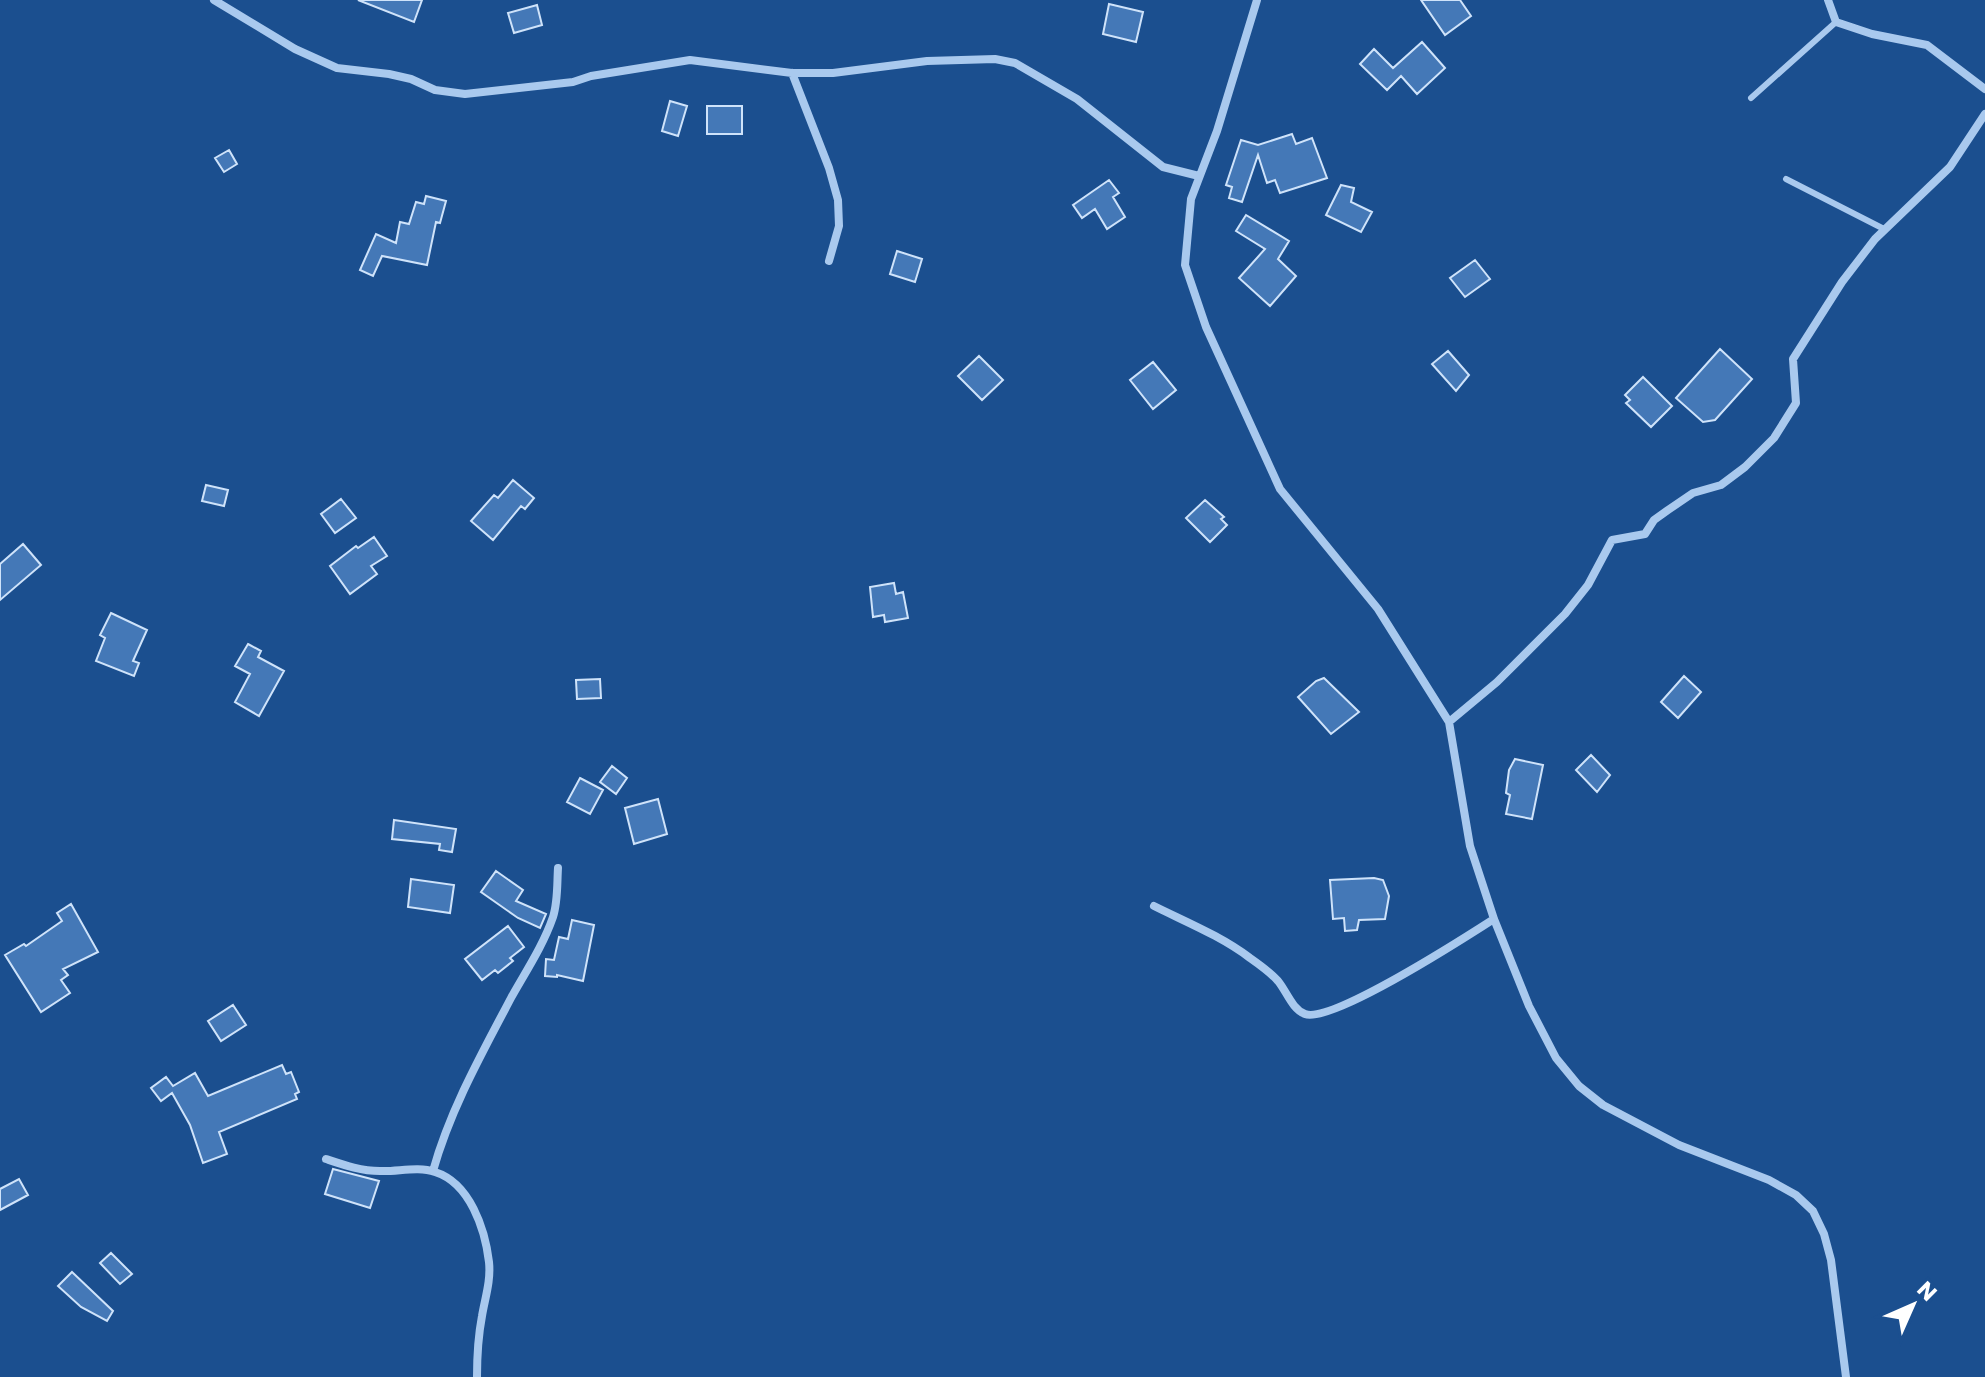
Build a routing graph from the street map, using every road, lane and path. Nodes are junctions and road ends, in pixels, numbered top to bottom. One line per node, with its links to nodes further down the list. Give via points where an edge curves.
1 (214, 0): 5 (street, via 337,68 389,74 465,94 573,82 690,60)
2 (1257, 0): 10 (street)
3 (1828, 0): 4 (street)
4 (1836, 22): 6 (street, via 1927,45); 7 (lane)
5 (792, 73): 10 (street, via 968,58 1015,63 1077,99 1163,167); 13 (street, via 838,200 839,226)
6 (1985, 88): 8 (street)
7 (1751, 98)
8 (1985, 98)
9 (1985, 114): 12 (street, via 1950,167)
10 (1199, 176): 14 (street, via 1191,199 1185,265 1250,428 1280,489 1378,609)
11 (1786, 179): 12 (lane)
12 (1884, 229): 14 (street, via 1842,282 1793,359 1796,403 1774,438 1721,485 1693,493 1654,520 1645,534 1612,540 1565,614)
13 (829, 261)
14 (1449, 722): 17 (street, via 1470,846)
15 (558, 868): 19 (street, via 555,914 456,1106)
16 (1154, 906): 17 (street, via 1249,957 1308,1015 1422,965)
17 (1494, 919): 21 (street, via 1529,1006 1556,1058 1579,1086 1603,1105 1679,1145 1769,1180 1813,1211 1831,1260)
18 (326, 1159): 19 (street, via 378,1171)
19 (433, 1171): 20 (street, via 470,1201 489,1262)
20 (477, 1377)
21 (1846, 1377)

